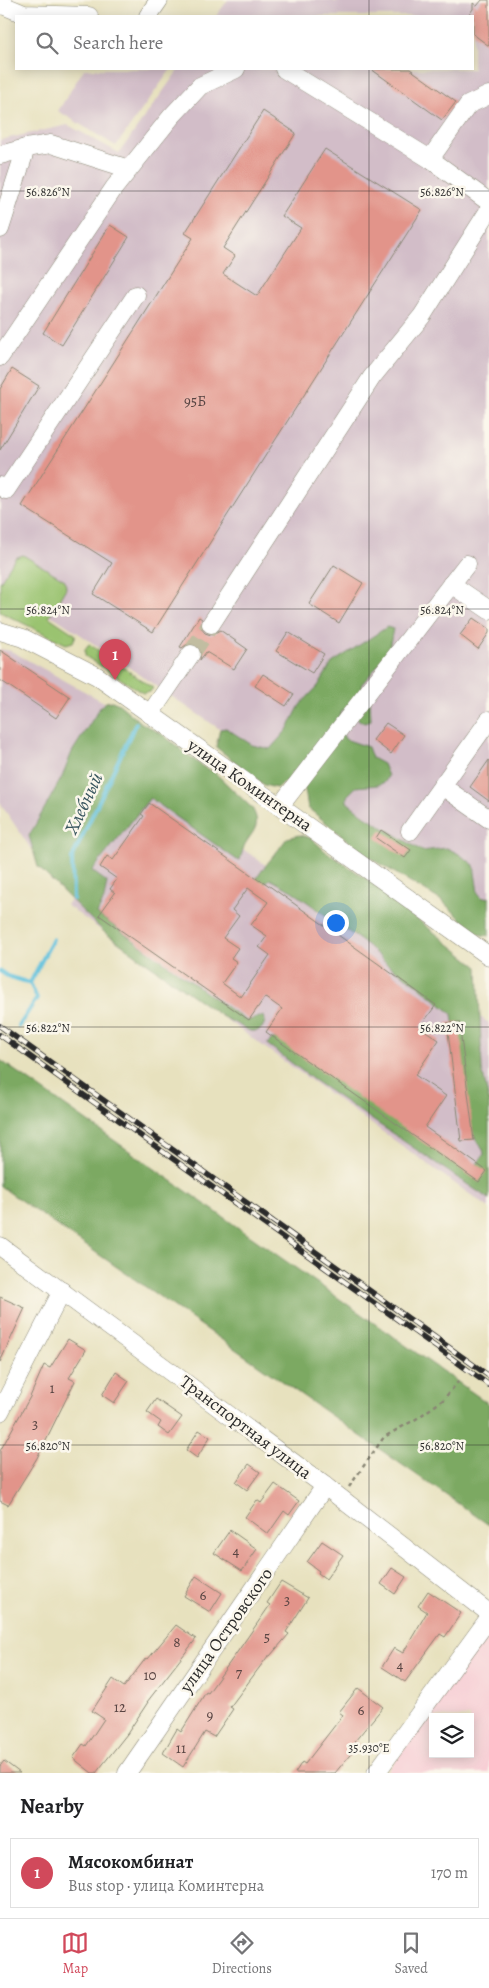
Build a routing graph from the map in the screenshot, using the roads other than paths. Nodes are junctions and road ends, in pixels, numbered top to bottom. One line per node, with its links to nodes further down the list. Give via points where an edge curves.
1 (158, 0): 4 (street)
2 (0, 4): 3 (street, via 24,14)
3 (56, 15)
4 (149, 15)
5 (234, 70): 11 (street, via 200,86)
6 (286, 70): 10 (street)
7 (489, 95): 10 (street, via 468,104)
8 (26, 148): 9 (street); 11 (street, via 51,144); 14 (street)
9 (0, 155)
10 (430, 159): 12 (street)
11 (130, 169): 16 (street)
12 (489, 202)
13 (489, 210): 21 (street, via 422,316 372,378)
14 (0, 229)
15 (136, 295): 17 (street, via 6,490)
16 (0, 357)
17 (0, 486)
18 (467, 564): 19 (street)
19 (451, 584): 20 (street); 27 (street)
20 (489, 610)
21 (210, 624)
22 (0, 631): 24 (street, улица Коминтерна, via 23,638 97,676)
23 (191, 654): 24 (street)
24 (150, 714): 27 (street, улица Коминтерна)
25 (489, 720): 26 (street)
26 (442, 786): 28 (street); 29 (street)
27 (280, 806): 30 (street, улица Коминтерна)
28 (489, 819)
29 (410, 831)
30 (489, 956)
31 (0, 1246): 32 (street, Транспортная улица)
32 (62, 1291): 33 (street); 34 (street, Транспортная улица)
33 (0, 1412)
34 (325, 1486): 35 (street, Транспортная улица); 37 (street, улица Островского)
35 (489, 1613)
36 (489, 1618): 38 (street)
37 (127, 1773)
38 (376, 1773)

